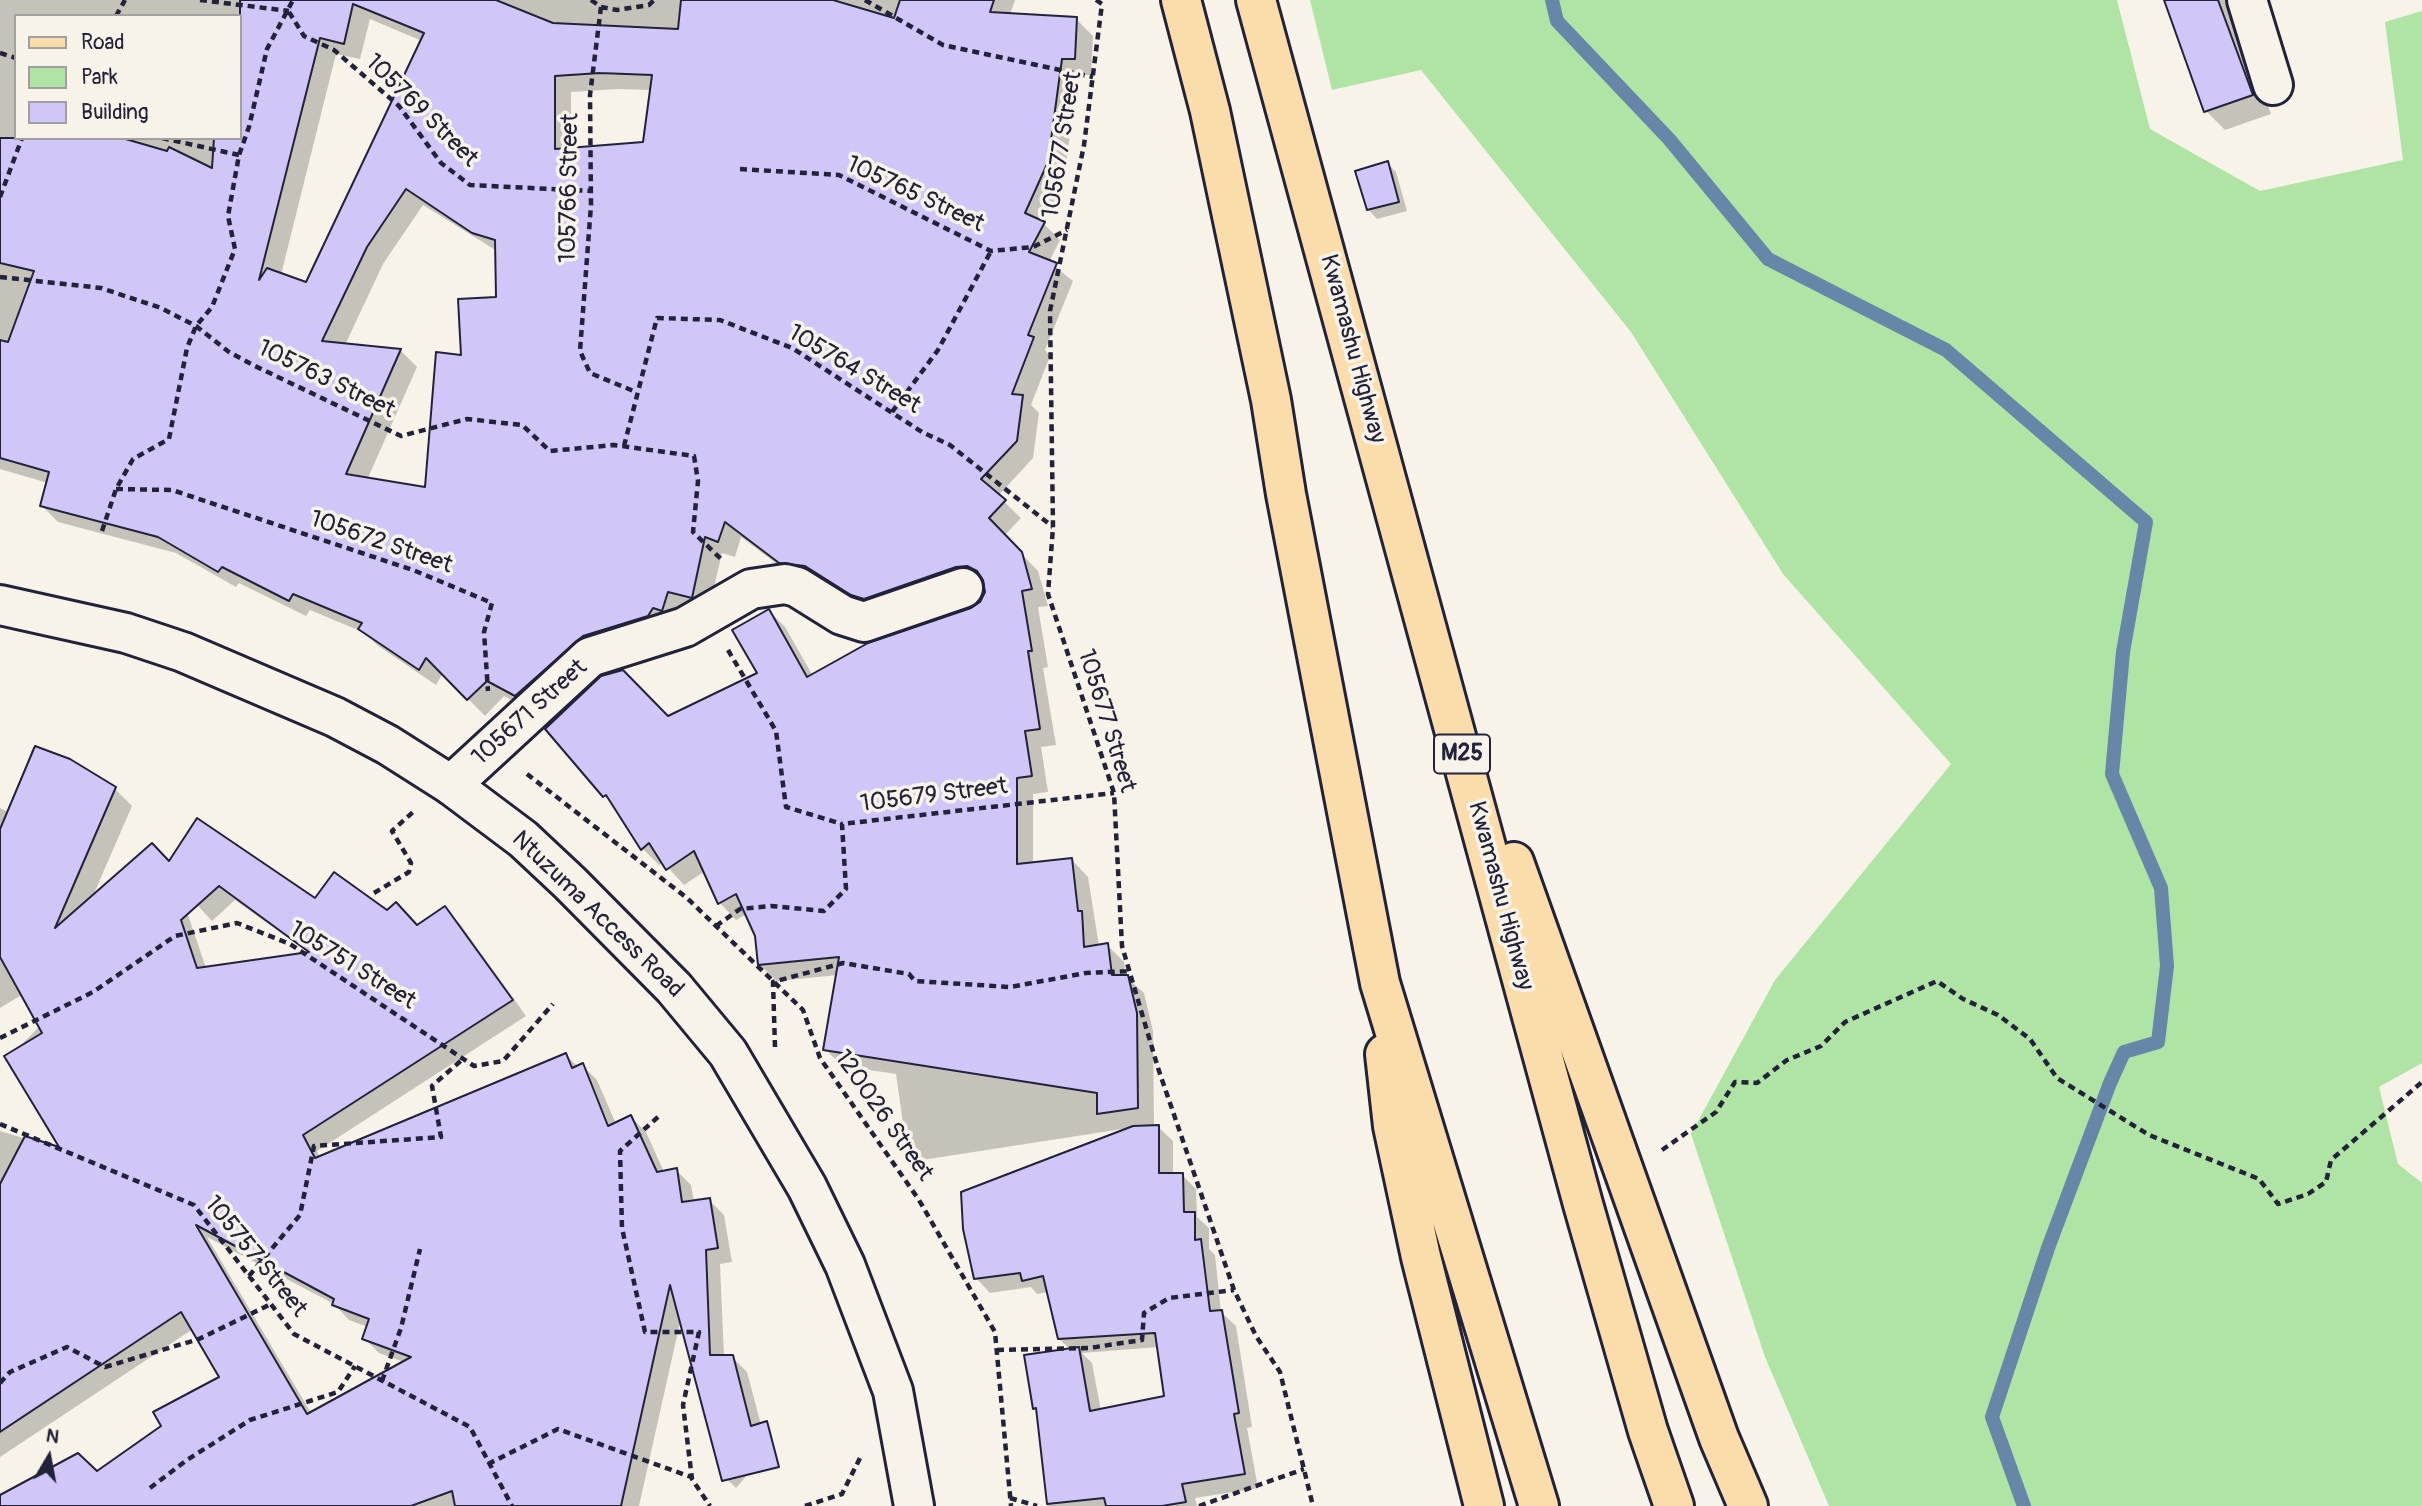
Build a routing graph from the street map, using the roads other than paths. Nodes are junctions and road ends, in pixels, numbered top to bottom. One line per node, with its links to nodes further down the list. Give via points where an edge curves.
1 (1181, 0): 9 (main road, via 1210,111 1271,400)
2 (1256, 0): 7 (main road, Kwamashu Highway / M25)
3 (2247, 0): 4 (street)
4 (2273, 85)
5 (963, 589): 8 (street, 105671 Street, via 864,622 842,615 797,587 785,584 751,589 668,634 590,657)
6 (0, 605): 8 (street, Ntuzuma Access Road, via 126,633 232,670 388,745)
7 (1431, 637): 13 (main road, Kwamashu Highway / M25, via 1583,1204); 14 (main road, via 1719,1438)
8 (451, 785): 10 (street, Ntuzuma Access Road, via 523,839 570,883 674,988 733,1061 807,1187 845,1265 893,1391)
9 (1380, 983): 11 (main road, via 1393,1126); 12 (main road)
10 (914, 1506)
11 (1484, 1506)
12 (1539, 1506)
13 (1674, 1506)
14 (1748, 1506)

